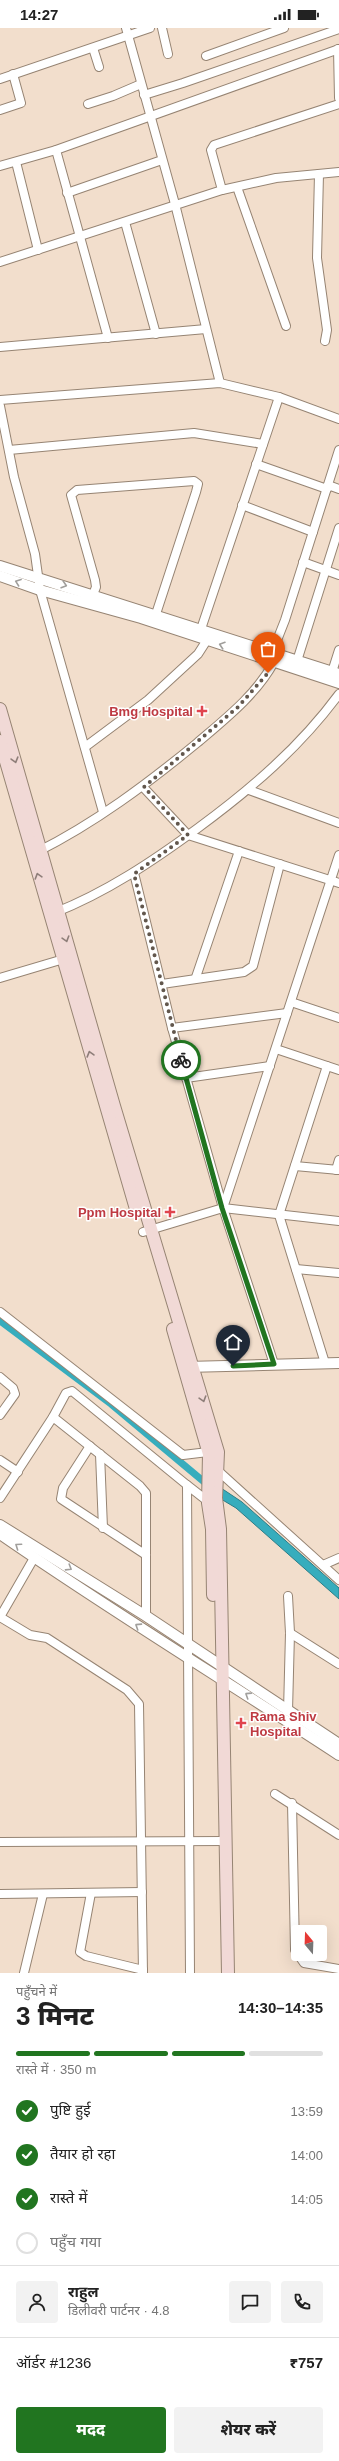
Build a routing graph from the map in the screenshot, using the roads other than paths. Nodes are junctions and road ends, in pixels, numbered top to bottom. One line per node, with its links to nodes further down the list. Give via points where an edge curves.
1 (150, 28): 5 (street)
2 (162, 28): 8 (street)
3 (284, 28): 9 (street)
4 (339, 29): 14 (street)
5 (127, 32): 6 (street); 13 (street)
6 (93, 48): 10 (street); 11 (street)
7 (339, 49): 15 (street); 19 (street)
8 (168, 54)
9 (206, 56)
10 (99, 67)
11 (13, 74): 12 (street); 18 (street, via 22,103)
12 (0, 78)
13 (141, 84): 14 (street); 16 (street)
14 (144, 94): 19 (street)
15 (339, 98)
16 (88, 104)
17 (339, 104): 27 (street, via 214,145 211,150)
18 (0, 110)
19 (150, 116): 20 (street); 21 (street)
20 (56, 150): 22 (street); 28 (street)
21 (162, 160): 28 (street); 29 (street)
22 (16, 162): 23 (street); 32 (street)
23 (0, 166)
24 (339, 172): 25 (street)
25 (319, 174): 26 (street, via 276,178); 38 (street, via 317,258 327,330)
26 (237, 187): 27 (street); 34 (street)
27 (222, 190): 29 (street)
28 (67, 193): 31 (street)
29 (175, 204): 30 (street); 35 (street)
30 (125, 222): 31 (street); 36 (street)
31 (78, 237): 32 (street); 37 (street)
32 (38, 250): 33 (street)
33 (0, 261)
34 (286, 326)
35 (206, 329): 36 (street); 40 (street)
36 (156, 334): 37 (street)
37 (108, 338): 39 (street)
38 (325, 341)
39 (0, 347)
40 (220, 384): 41 (street); 42 (street)
41 (279, 397): 44 (street); 45 (street)
42 (0, 400)
43 (0, 406): 46 (street)
44 (339, 419)
45 (263, 444): 46 (street, via 194,433); 48 (street)
46 (9, 450): 59 (street, via 35,554)
47 (339, 450): 49 (street)
48 (256, 464): 49 (street); 51 (street)
49 (327, 487): 50 (street); 53 (street)
50 (339, 489)
51 (242, 505): 53 (street); 63 (street)
52 (339, 528): 56 (street)
53 (313, 532): 54 (street)
54 (303, 562): 56 (street); 65 (street)
55 (0, 566): 59 (street)
56 (325, 571): 57 (street); 66 (street)
57 (339, 575)
58 (0, 576): 60 (street, one-way to 58)
59 (38, 577): 60 (street); 61 (street, one-way to 61)
60 (40, 590): 61 (street); 71 (street)
61 (92, 598): 62 (street); 62 (street, via 96,587 95,580 71,495 77,490 194,481 198,484 196,492); 63 (street)
62 (156, 614): 63 (street)
63 (202, 635): 65 (street); 71 (street, via 198,654 148,700)
64 (339, 650): 67 (street)
65 (273, 657): 66 (street); 67 (street); 72 (street, via 258,686 238,707)
66 (297, 661): 67 (street)
67 (337, 677)
68 (339, 694): 73 (street, via 302,739)
69 (0, 709): 78 (main road, one-way to 78)
70 (0, 741): 78 (main road)
71 (85, 747): 74 (street)
72 (144, 787): 74 (street); 76 (street)
73 (250, 790): 75 (street); 76 (street)
74 (103, 812): 78 (street, via 76,831)
75 (339, 823)
76 (188, 835): 77 (street); 81 (street)
77 (239, 851): 80 (street); 86 (street)
78 (36, 852): 84 (main road)
79 (339, 855): 82 (street)
80 (280, 864): 82 (street); 86 (street, via 253,966 244,972)
81 (134, 874): 84 (street); 88 (street)
82 (330, 880): 83 (street); 89 (street)
83 (339, 883)
84 (54, 914): 85 (main road)
85 (67, 958): 87 (street); 104 (main road)
86 (196, 977): 88 (street)
87 (0, 978)
88 (162, 984): 92 (street)
89 (291, 1002): 90 (street); 91 (street)
90 (287, 1013): 92 (street); 93 (street)
91 (339, 1018)
92 (172, 1028): 97 (street)
93 (276, 1049): 94 (street); 95 (street)
94 (270, 1066): 97 (street); 101 (street)
95 (328, 1066): 96 (street); 99 (street)
96 (339, 1070)
97 (186, 1078): 101 (street)
98 (339, 1160): 100 (street)
99 (295, 1166): 100 (street); 102 (street)
100 (338, 1170)
101 (222, 1208): 102 (street); 104 (street); 109 (street)
102 (279, 1215): 103 (street); 105 (street)
103 (339, 1221)
104 (147, 1231): 111 (main road)
105 (296, 1269): 106 (street); 110 (street)
106 (339, 1273)
107 (0, 1312): 116 (street, via 183,1455)
108 (339, 1363): 110 (street)
109 (274, 1364): 110 (street); 111 (street)
110 (325, 1364)
111 (189, 1367): 116 (main road); 120 (main road, one-way to 120, via 218,1452)
112 (0, 1377): 113 (street, via 14,1388 15,1394)
113 (0, 1415)
114 (53, 1417): 115 (street); 119 (street); 121 (street, via 66,1393 75,1392)
115 (90, 1446): 117 (street); 125 (street, via 63,1488 61,1500)
116 (208, 1452): 120 (main road)
117 (100, 1454): 125 (street); 127 (street, via 146,1493)
118 (0, 1460): 119 (street)
119 (18, 1472): 122 (street)
120 (212, 1472): 123 (main road); 130 (street)
121 (187, 1485): 123 (street); 136 (street)
122 (0, 1498)
123 (212, 1500): 139 (main road)
124 (0, 1525): 133 (street, one-way to 133)
125 (103, 1528): 127 (street)
126 (0, 1534): 128 (street, one-way to 126)
127 (146, 1555): 133 (street)
128 (34, 1558): 134 (street); 137 (street, one-way to 128)
129 (339, 1558): 130 (street)
130 (323, 1566): 131 (street)
131 (339, 1580)
132 (288, 1596): 135 (street)
133 (146, 1616): 136 (street)
134 (0, 1617): 146 (street, via 30,1635 47,1638 136,1698 139,1704)
135 (290, 1633): 138 (street); 140 (street)
136 (189, 1646): 137 (street); 139 (street)
137 (188, 1659): 139 (street); 147 (street)
138 (339, 1664)
139 (219, 1671): 140 (street); 142 (street, one-way to 139); 148 (main road)
140 (288, 1711): 141 (street)
141 (339, 1744)
142 (339, 1755)
143 (275, 1794): 144 (street)
144 (292, 1803): 145 (street); 154 (street, via 295,1950 304,1963)
145 (339, 1835)
146 (142, 1841): 147 (street); 149 (street); 150 (street)
147 (188, 1841): 148 (street); 157 (street)
148 (222, 1841): 158 (main road); 159 (main road)
149 (0, 1842)
150 (142, 1892): 151 (street); 155 (street)
151 (91, 1893): 153 (street); 155 (street, via 80,1952 86,1956)
152 (0, 1894): 153 (street)
153 (43, 1894): 156 (street)
154 (339, 1969)
155 (143, 1971)
156 (24, 1973)
157 (190, 1973)
158 (220, 1973)
159 (228, 1973)

